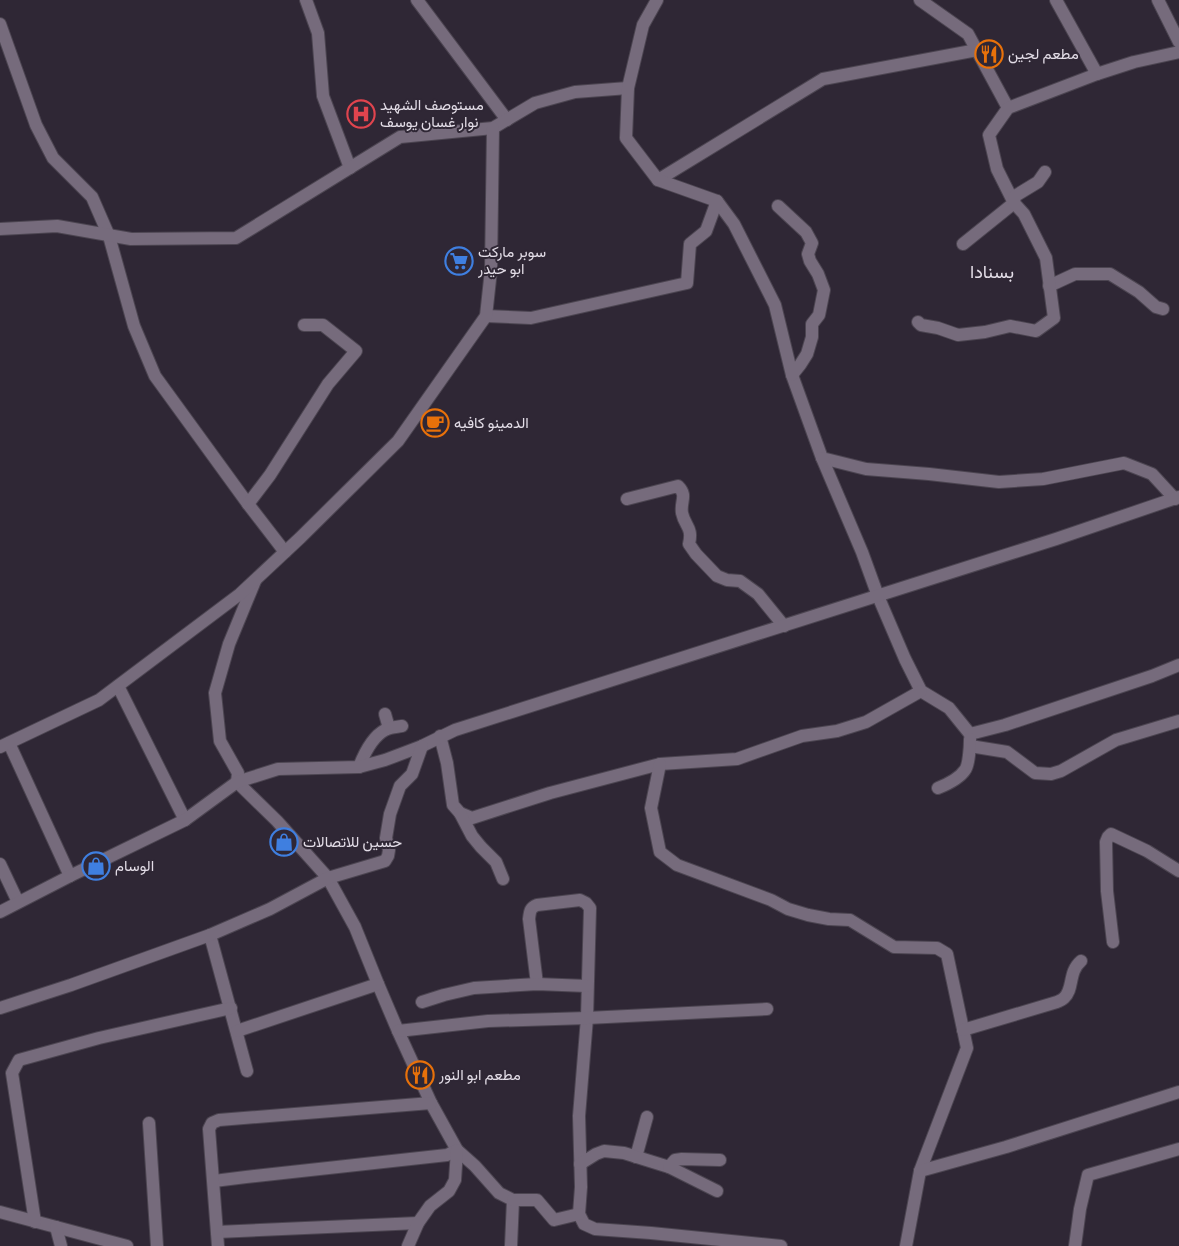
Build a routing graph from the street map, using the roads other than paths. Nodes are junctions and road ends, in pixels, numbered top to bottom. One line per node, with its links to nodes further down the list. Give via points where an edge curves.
1 (306, 0): 16 (street, via 318,33 323,96)
2 (417, 0): 14 (street)
3 (657, 0): 12 (street, via 643,25)
4 (920, 0): 9 (street, via 968,34)
5 (1056, 0): 11 (street)
6 (1158, 0): 8 (street)
7 (0, 24): 23 (street, via 36,125 53,158 92,197)
8 (1179, 42)
9 (977, 50): 13 (street); 18 (street, via 823,79)
10 (1179, 52): 11 (street)
11 (1097, 74): 13 (street)
12 (628, 88): 14 (street, via 575,92 535,103); 18 (street, via 626,138)
13 (1008, 108): 20 (street, via 989,134 998,169)
14 (507, 120): 15 (street)
15 (493, 128): 16 (street, via 400,137); 27 (street, via 491,270)
16 (350, 168): 23 (street, via 236,238 131,239)
17 (1045, 172): 20 (street, via 1038,182 1015,196)
18 (658, 180): 19 (street)
19 (717, 201): 27 (street, via 706,231 690,244 687,283 530,318); 30 (street, via 734,224 775,305)
20 (1014, 203): 24 (street); 25 (street, via 1024,214 1046,258)
21 (778, 206): 30 (street, via 806,232 812,243 808,254 810,261 824,290 819,315 812,324 807,354)
22 (0, 229): 23 (street, via 57,226)
23 (109, 236): 34 (street, via 134,326 155,376)
24 (963, 244)
25 (1049, 286): 26 (street, via 1075,274 1110,274); 28 (street, via 1054,318 1036,331 1010,326 958,335)
26 (1163, 309)
27 (486, 316): 35 (street, via 398,441)
28 (918, 322)
29 (304, 325): 34 (street, via 323,325 356,351 328,384)
30 (792, 375): 31 (street)
31 (822, 458): 32 (street, via 866,470 999,482 1043,479 1124,463 1152,474); 37 (street)
32 (1177, 498): 37 (street)
33 (627, 499): 38 (street, via 678,486 683,490 682,514 691,536 689,544 696,554 717,576 740,581 758,594)
34 (248, 504): 35 (street)
35 (285, 552): 36 (street)
36 (257, 577): 40 (street, via 240,594); 50 (street, via 229,644 215,693 220,741 238,773)
37 (878, 596): 38 (street); 41 (street)
38 (784, 626): 44 (street)
39 (1179, 665): 45 (street, via 1004,725)
40 (118, 686): 46 (street, via 99,700); 53 (street)
41 (921, 691): 45 (street, via 949,708); 48 (street, via 866,722 802,736 737,759)
42 (385, 714): 49 (street, via 395,727 384,730 370,745)
43 (1179, 721): 45 (street, via 1116,740 1052,774 1035,773 1007,752)
44 (440, 736): 47 (street); 52 (street, via 453,805)
45 (970, 740): 51 (street, via 966,769 953,781)
46 (4, 745): 56 (street)
47 (422, 746): 49 (street); 57 (street, via 412,774 400,786 390,814 386,838 389,850 385,861)
48 (660, 764): 52 (street, via 550,792 472,818); 72 (street, via 651,808 660,852 677,865 788,909 829,919 850,920 894,947 937,948 947,954)
49 (358, 767): 50 (street, via 278,769)
50 (237, 782): 53 (street); 57 (street)
51 (938, 788)
52 (460, 813): 58 (street, via 472,836 496,862)
53 (185, 820): 56 (street)
54 (0, 864): 59 (street)
55 (1179, 871): 62 (street, via 1147,850 1111,834 1108,837 1107,891)
56 (70, 876): 59 (street)
57 (328, 878): 61 (street, via 270,909); 64 (street, via 355,927)
58 (503, 879)
59 (18, 902): 60 (street)
60 (0, 912)
61 (210, 935): 68 (street); 69 (street)
62 (1113, 942)
63 (1082, 961): 72 (street, via 1076,965 1065,998)
64 (378, 984): 73 (street); 74 (street)
65 (537, 984): 66 (street); 66 (street, via 530,910 537,904 580,900 590,908); 67 (street, via 474,988)
66 (587, 986): 71 (street)
67 (422, 1002)
68 (0, 1008)
69 (231, 1008): 73 (street); 92 (street, via 18,1060 12,1073)
70 (767, 1009): 71 (street)
71 (587, 1018): 74 (street, via 488,1021); 84 (street, via 579,1116)
72 (964, 1030): 86 (street, via 967,1048)
73 (237, 1031): 75 (street)
74 (398, 1031): 77 (street)
75 (247, 1071)
76 (1179, 1092): 86 (street)
77 (431, 1103): 81 (street); 87 (street, via 218,1120 209,1129)
78 (647, 1117): 82 (street)
79 (149, 1123): 100 (street)
80 (1179, 1149): 107 (street, via 1088,1175)
81 (457, 1150): 87 (street, via 447,1155); 89 (street, via 499,1192); 93 (street, via 455,1180)
82 (636, 1157): 84 (street, via 604,1151); 85 (street)
83 (720, 1160): 85 (street, via 682,1158)
84 (580, 1164): 91 (street)
85 (669, 1167): 88 (street)
86 (920, 1171): 106 (street)
87 (214, 1181): 95 (street)
88 (717, 1191)
89 (513, 1200): 91 (street, via 537,1200 554,1220); 103 (street)
90 (0, 1212): 92 (street)
91 (579, 1214): 96 (street, via 584,1224 595,1229)
92 (35, 1222): 94 (street)
93 (418, 1224): 95 (street); 102 (street)
94 (56, 1227): 98 (street); 99 (street)
95 (217, 1232): 101 (street)
96 (651, 1232): 97 (street); 104 (street)
97 (749, 1244): 105 (street)
98 (61, 1246)
99 (127, 1246)
100 (157, 1246)
101 (218, 1246)
102 (408, 1246)
103 (512, 1246)
104 (650, 1246)
105 (781, 1246)
106 (906, 1246)
107 (1075, 1246)

